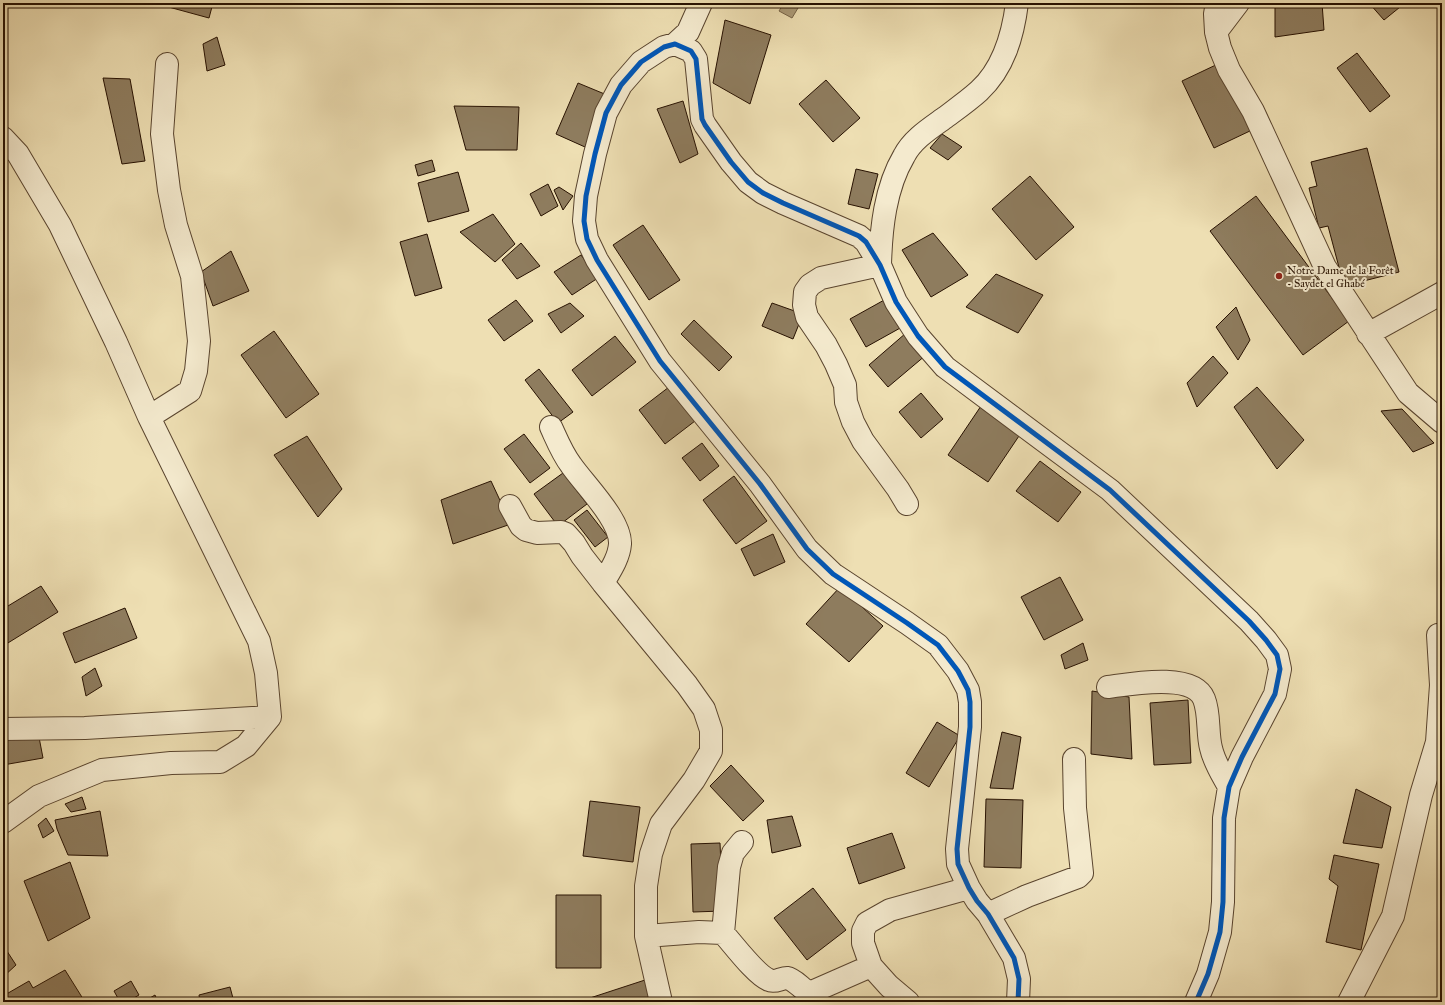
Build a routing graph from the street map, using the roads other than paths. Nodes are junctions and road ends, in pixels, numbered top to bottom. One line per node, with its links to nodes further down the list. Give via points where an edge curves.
1 (701, 3): 6 (street, via 688,32)
2 (1017, 3): 9 (street, via 1006,51 996,72 980,90 922,134 904,155 892,181 881,240)
3 (1217, 3): 5 (street)
4 (1238, 3): 5 (street)
5 (1216, 32): 11 (street, via 1229,70 1253,111 1325,267)
6 (675, 44): 9 (street, via 690,51 696,59 704,125 748,182 783,203 859,236 866,242); 26 (street, via 664,47 641,62 621,85 606,113 586,196 584,221 587,239 597,260 660,361 760,484 807,549 833,574 938,645 958,671 968,690 970,702 970,727 957,849 958,864)
7 (167, 64): 12 (street, via 162,134 176,225 192,276 199,341 196,371 190,391)
8 (3, 138): 12 (street, via 18,154 60,225)
9 (880, 265): 15 (street, via 821,278 805,292 804,305 807,318 836,364 845,385 846,402 863,440); 23 (street, via 896,302 910,325 945,367 1110,490 1249,621 1277,655 1280,670 1275,694)
10 (1442, 293): 11 (street)
11 (1368, 334): 13 (street, via 1408,393)
12 (149, 417): 20 (street, via 259,641 266,673)
13 (1442, 422)
14 (551, 427): 17 (street, via 571,465 605,508 617,532 620,543 618,553)
15 (907, 504)
16 (510, 506): 17 (street, via 526,530 566,534)
17 (603, 583): 29 (street, via 687,685 704,709 710,730 711,751 694,780 661,824 651,854 646,886)
18 (1438, 635): 35 (street, via 1440,686 1436,742 1393,916)
19 (1108, 687): 23 (street, via 1170,682 1191,686 1199,692 1204,699 1210,748)
20 (270, 717): 21 (street, via 85,728); 24 (street, via 246,746 220,762 171,763 102,770 39,796)
21 (3, 729)
22 (1074, 759): 27 (street, via 1075,808 1082,873 1078,877)
23 (1229, 787): 34 (street, via 1224,818 1220,932 1208,974)
24 (3, 822)
25 (742, 842): 28 (street, via 733,853 730,867)
26 (969, 888): 27 (street); 30 (street, via 896,908 867,923 863,939)
27 (988, 914): 33 (street, via 1014,958 1019,979)
28 (723, 933): 29 (street); 30 (street, via 767,980 790,979 808,992)
29 (646, 936): 31 (street)
30 (871, 966): 32 (street)
31 (661, 1002)
32 (908, 1002)
33 (1018, 1002)
34 (1196, 1002)
35 (1349, 1002)

